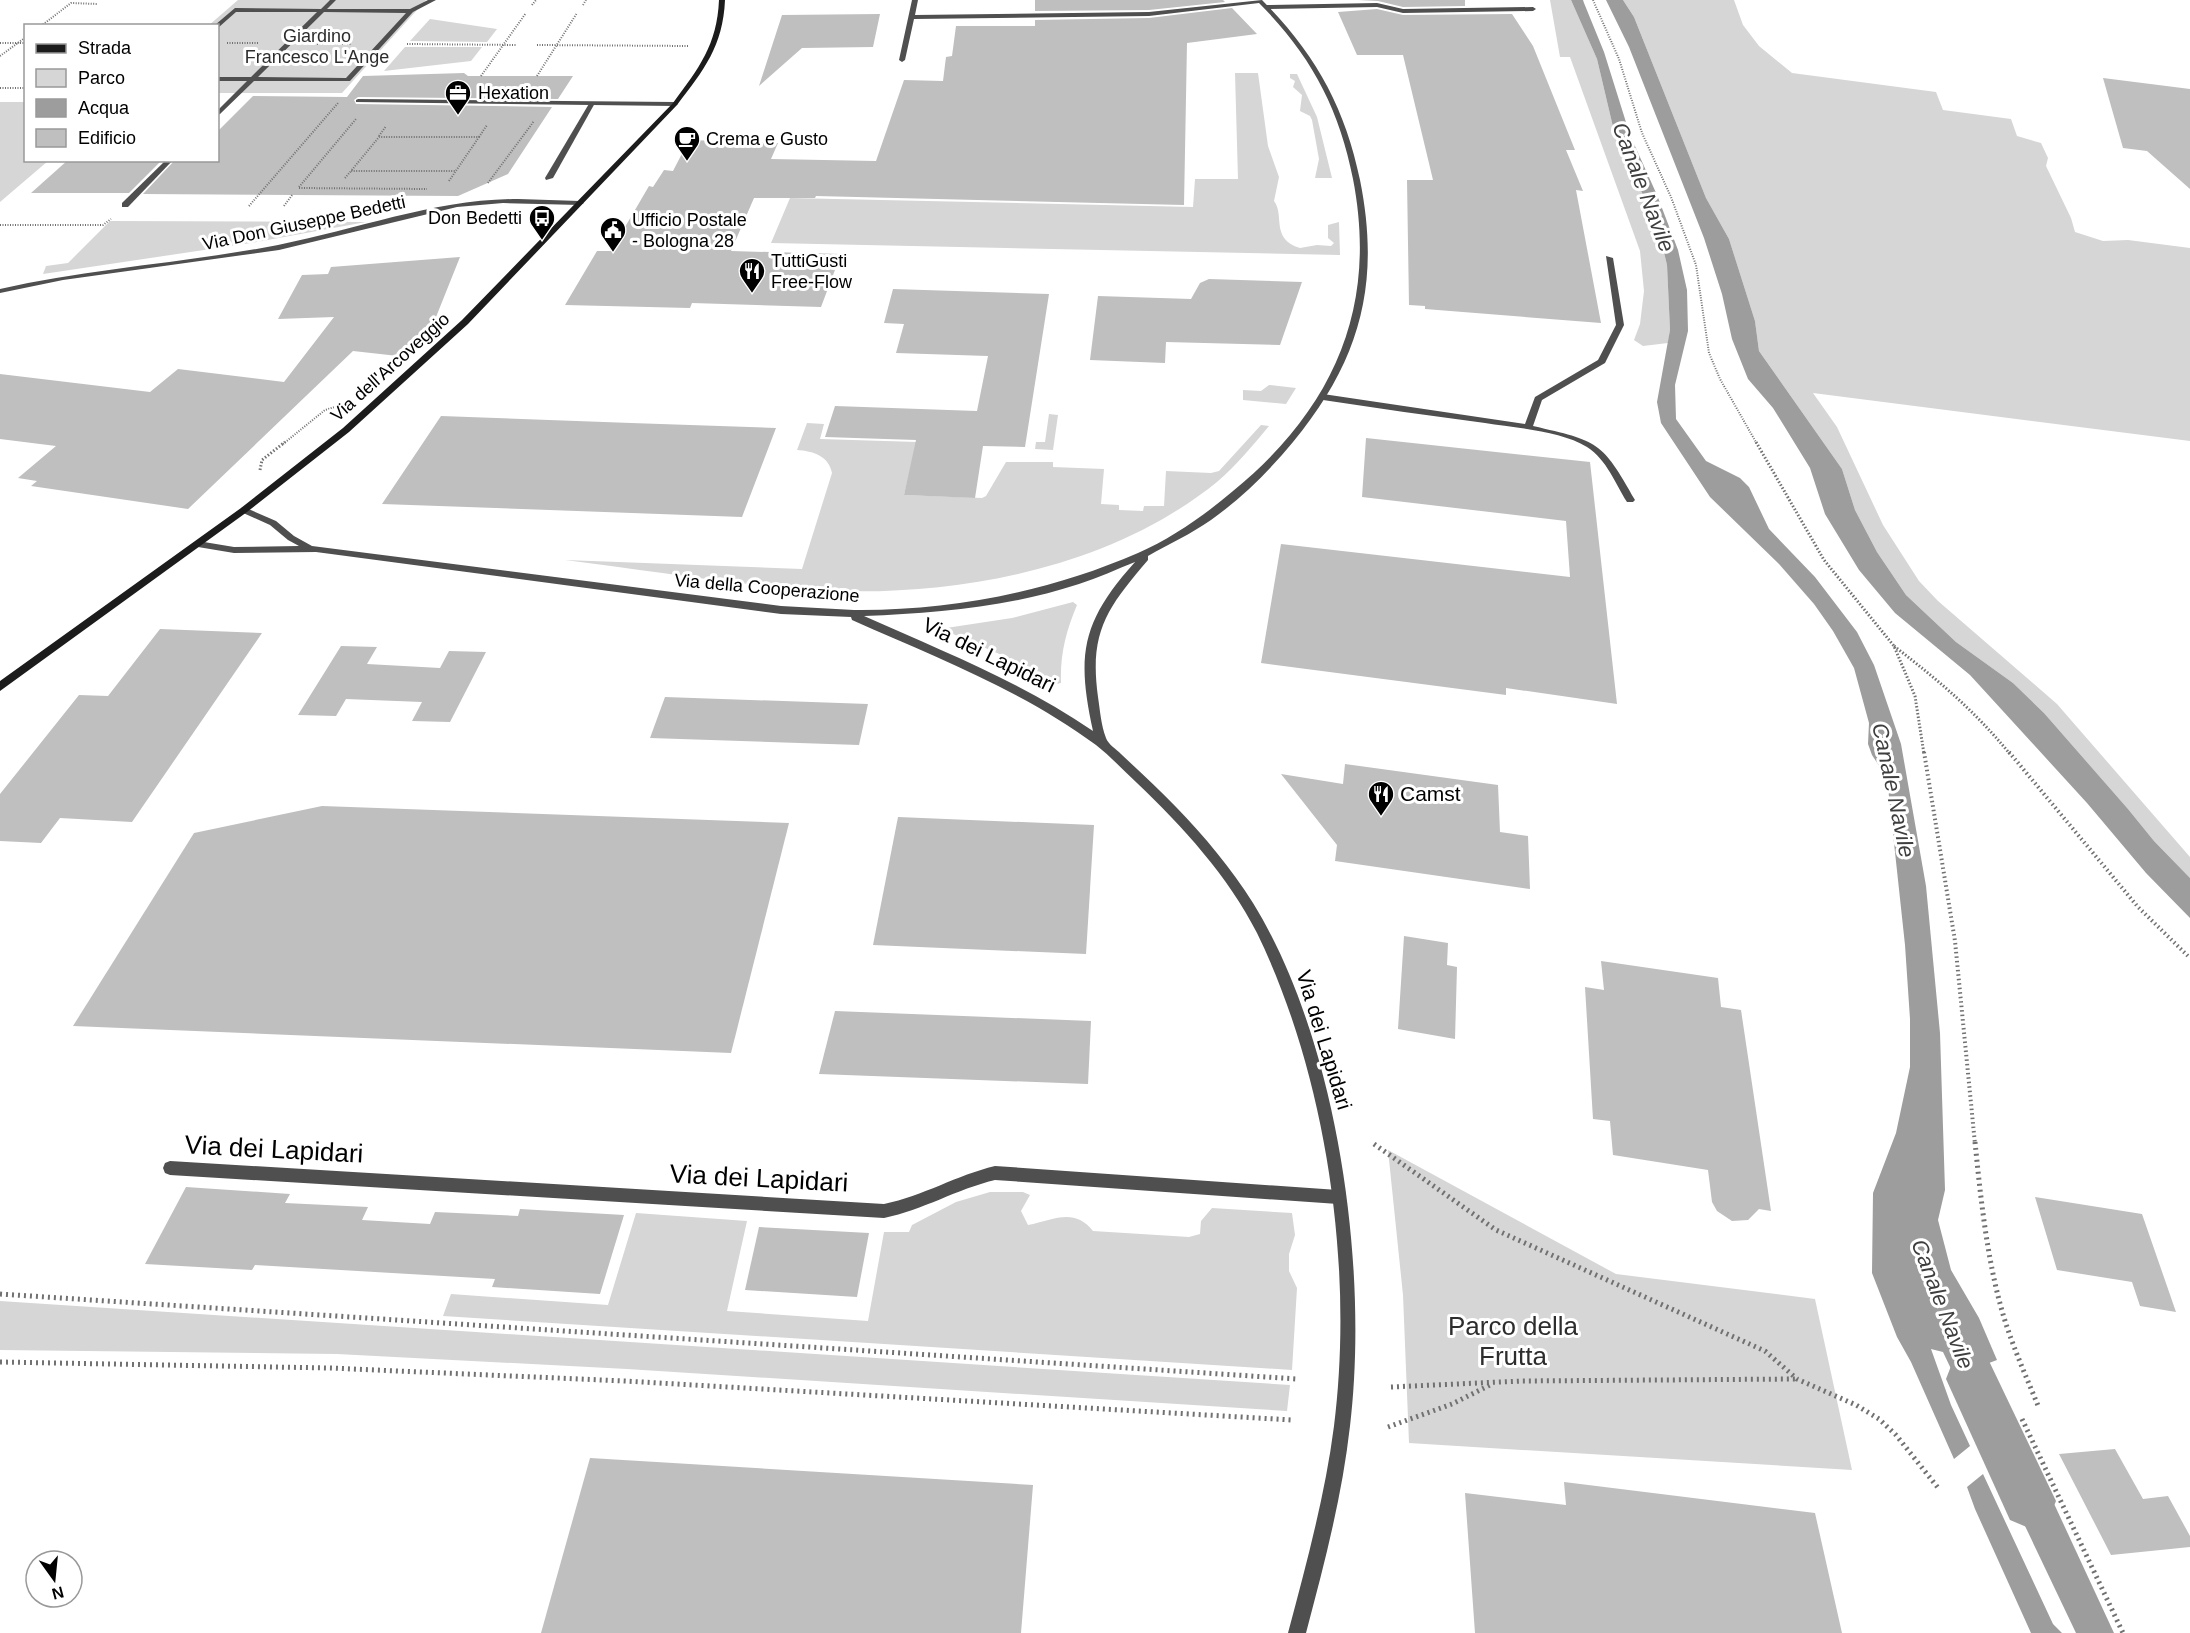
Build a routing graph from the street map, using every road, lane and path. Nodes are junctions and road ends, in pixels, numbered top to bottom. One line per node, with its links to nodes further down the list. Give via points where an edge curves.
1 (72, 0): 19 (path)
2 (333, 0): 14 (street)
3 (432, 0): 15 (street)
4 (536, 0): 11 (path)
5 (586, 0): 12 (path)
6 (722, 0): 40 (street, Via dell'Arcoveggio, via 715,46)
7 (915, 0): 18 (street)
8 (1593, 0): 74 (path, via 1696,265 1709,353 1720,380 1824,560)
9 (1262, 3): 13 (street, via 1377,5 1403,11); 18 (street, via 1149,14); 64 (street, Via della Cooperazione, via 1302,47 1335,104 1350,146 1364,219 1366,253 1360,309 1350,344)
10 (98, 4): 20 (path, via 71,3)
11 (532, 5)
12 (583, 5)
13 (1533, 9)
14 (323, 10): 15 (street); 21 (street, via 235,10); 34 (street)
15 (411, 11): 34 (street, via 348,80)
16 (526, 13): 31 (path)
17 (577, 13): 27 (path)
18 (912, 17): 30 (street)
19 (42, 24)
20 (43, 24)
21 (219, 24)
22 (24, 37): 24 (path)
23 (0, 43): 24 (path)
24 (16, 43): 25 (path); 29 (path)
25 (24, 43)
26 (537, 45): 27 (path)
27 (557, 45): 28 (path); 32 (path)
28 (696, 46)
29 (0, 55)
30 (902, 60)
31 (481, 76)
32 (537, 76)
33 (219, 79): 34 (street)
34 (252, 79): 41 (street)
35 (0, 88): 36 (path)
36 (24, 88)
37 (340, 101): 59 (path)
38 (358, 101): 39 (street)
39 (592, 103): 40 (street); 52 (street)
40 (675, 104): 57 (street, Via dell'Arcoveggio)
41 (219, 112)
42 (362, 112): 55 (path, via 299,188)
43 (541, 113): 54 (path)
44 (487, 125): 47 (path)
45 (386, 126): 46 (path)
46 (378, 137): 47 (path); 49 (path)
47 (479, 137): 50 (path)
48 (168, 162): 58 (street)
49 (351, 171): 50 (path); 51 (path)
50 (455, 171): 53 (path)
51 (345, 178)
52 (549, 178)
53 (449, 180)
54 (487, 185)
55 (432, 189)
56 (293, 194): 60 (path)
57 (580, 203): 63 (street, Via Don Giuseppe Bedetti, via 464,204 254,252 63,278); 69 (street, Via dell'Arcoveggio, via 411,373)
58 (125, 205): 61 (path, via 103,225)
59 (249, 206)
60 (284, 206)
61 (0, 225)
62 (1609, 258): 66 (street, via 1620,325 1602,361 1538,399)
63 (0, 291)
64 (1323, 397): 66 (street); 72 (street, Via della Cooperazione, via 1255,482 1205,521)
65 (345, 403): 67 (path, via 325,410 262,460)
66 (1528, 427): 68 (street, via 1586,442 1598,450)
67 (258, 480)
68 (1630, 500)
69 (244, 510): 70 (street, Via dell'Arcoveggio); 71 (street, Via della Cooperazione)
70 (198, 544): 71 (street, Via della Cooperazione, via 242,550); 75 (street, Via dell'Arcoveggio)
71 (316, 549): 73 (street, Via della Cooperazione, via 781,610)
72 (1146, 555): 73 (street, Via della Cooperazione, via 1086,578 1010,598 939,609); 76 (street, Via dei Lapidari, via 1108,601 1094,633 1090,650 1091,697)
73 (852, 615): 76 (street, Via dei Lapidari, via 995,678)
74 (1894, 646): 77 (path, via 1955,694 1986,725 2138,907); 87 (path, via 1915,696 1955,941 1981,1200 2000,1304)
75 (0, 687)
76 (1101, 743): 80 (street, Via dei Lapidari, via 1173,810 1216,861 1261,928 1299,1018 1328,1132)
77 (2190, 958)
78 (1374, 1144): 84 (path, via 1496,1230 1765,1351)
79 (170, 1168): 80 (street, Via dei Lapidari, via 884,1211 904,1208 973,1177 995,1173)
80 (1338, 1197): 92 (street, Via dei Lapidari, via 1347,1313 1345,1397 1320,1545)
81 (0, 1294): 83 (path)
82 (0, 1362): 89 (path, via 330,1368 613,1380)
83 (1297, 1379)
84 (1797, 1379): 85 (path); 91 (path, via 1879,1419)
85 (1493, 1384): 86 (path); 90 (path)
86 (1391, 1387)
87 (2039, 1408)
88 (2022, 1419): 93 (path)
89 (1292, 1420)
90 (1388, 1427)
91 (1939, 1489)
92 (1297, 1633)
93 (2123, 1633)

